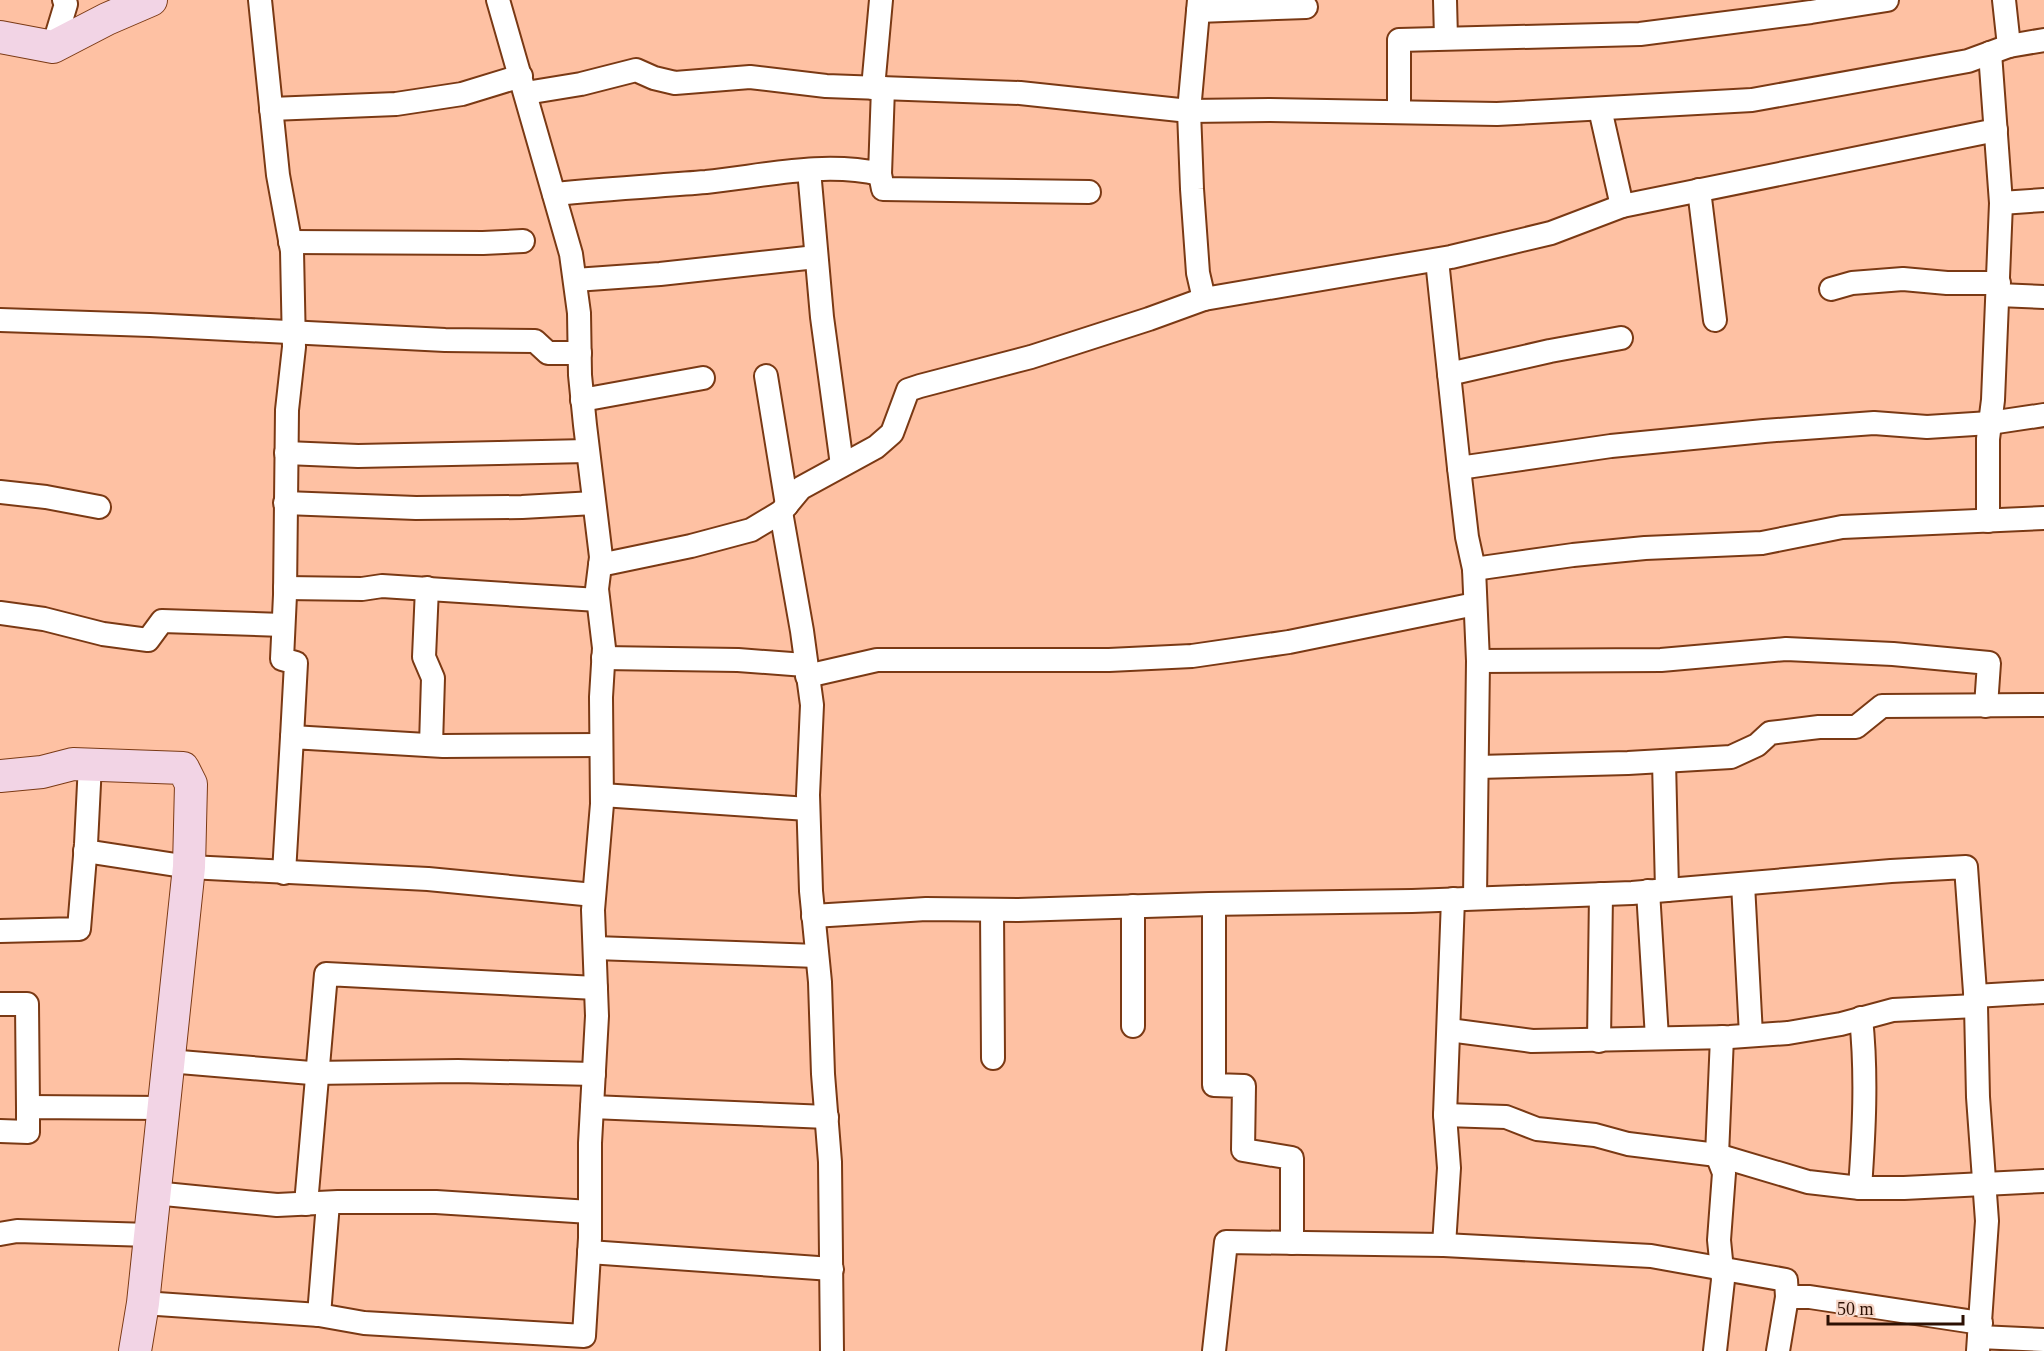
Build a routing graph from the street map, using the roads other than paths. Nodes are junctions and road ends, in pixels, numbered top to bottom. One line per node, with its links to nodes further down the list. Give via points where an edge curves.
1 (64, 0): 14 (street)
2 (151, 0): 14 (street)
3 (260, 0): 18 (street)
4 (498, 0): 16 (street)
5 (881, 0): 17 (street)
6 (1445, 0): 12 (street)
7 (1887, 0): 12 (street, via 1641,34)
8 (2004, 0): 15 (street)
9 (1199, 6): 10 (street); 20 (street)
10 (1306, 7)
11 (0, 37): 14 (street)
12 (1446, 38): 21 (street, via 1399,40)
13 (2044, 40): 15 (street)
14 (53, 48)
15 (2000, 50): 19 (street, via 1968,61 1752,100); 22 (street)
16 (523, 85): 17 (street, via 581,84 636,70 675,83 750,76); 18 (street, via 396,104); 27 (street)
17 (878, 88): 20 (street, via 1020,93); 24 (street)
18 (272, 109): 32 (street, via 278,176)
19 (1600, 109): 21 (street, via 1497,114); 30 (street)
20 (1189, 111): 21 (street); 39 (street, via 1197,262)
21 (1399, 112)
22 (1996, 130): 25 (street); 29 (street)
23 (809, 170): 24 (street, via 865,170); 27 (street); 33 (street)
24 (880, 174): 26 (street, via 883,189)
25 (1699, 190): 30 (street); 41 (street)
26 (1089, 192)
27 (554, 195): 35 (street)
28 (2044, 200): 29 (street)
29 (2001, 203): 37 (street)
30 (1622, 206): 34 (street, via 1551,233)
31 (523, 241): 32 (street)
32 (290, 242): 42 (street)
33 (816, 257): 35 (street); 53 (street)
34 (1437, 260): 39 (street); 45 (street)
35 (575, 280): 44 (street)
36 (1831, 289): 37 (street, via 1852,283 1903,279)
37 (1998, 289): 38 (street); 50 (street)
38 (2044, 297)
39 (1204, 299): 53 (street, via 1031,357 908,390 892,433)
40 (0, 320): 42 (street)
41 (1715, 320)
42 (293, 332): 44 (street, via 535,341 548,353); 52 (street)
43 (1621, 338): 45 (street)
44 (579, 353): 48 (street)
45 (1449, 374): 54 (street)
46 (766, 376): 59 (street)
47 (703, 378): 48 (street)
48 (582, 400): 51 (street)
49 (2044, 415): 50 (street)
50 (1990, 423): 54 (street, via 1927,427 1874,423 1774,430 1611,446); 61 (street)
51 (587, 452): 52 (street, via 358,456); 56 (street)
52 (286, 453): 57 (street)
53 (843, 465): 59 (street, via 801,488)
54 (1459, 468): 63 (street)
55 (0, 492): 58 (street)
56 (594, 502): 57 (street, via 416,508); 62 (street)
57 (285, 503): 64 (street)
58 (99, 507)
59 (784, 508): 62 (street, via 751,530); 72 (street)
60 (2044, 518): 61 (street)
61 (1989, 521): 63 (street, via 1842,527 1762,543 1645,548)
62 (600, 565): 66 (street)
63 (1474, 568): 67 (street)
64 (285, 588): 65 (street); 69 (street)
65 (428, 588): 66 (street); 76 (street, via 424,657 433,678)
66 (598, 600): 70 (street)
67 (1475, 604): 71 (street); 72 (street, via 1289,642 1192,656 877,660)
68 (0, 613): 69 (street, via 148,640 162,621)
69 (283, 625): 75 (street, via 282,659 296,663)
70 (603, 658): 72 (street, via 738,660); 77 (street)
71 (1478, 661): 74 (street, via 1660,660 1786,649 1903,655 1989,663); 80 (street)
72 (806, 671): 83 (street, via 812,705)
73 (2044, 705): 74 (street)
74 (1986, 706): 78 (street, via 1882,706 1856,727 1770,733 1757,745 1731,757)
75 (292, 737): 76 (street); 86 (street)
76 (431, 745): 77 (street)
77 (601, 745): 82 (street)
78 (1664, 761): 80 (street); 88 (street)
79 (90, 764): 81 (street); 84 (street); 85 (street, via 183,768 191,784)
80 (1478, 766): 91 (street)
81 (0, 776)
82 (602, 795): 83 (street); 90 (street)
83 (808, 808): 95 (street)
84 (86, 851): 85 (street); 96 (street, via 79,929)
85 (189, 867): 86 (street); 111 (street)
86 (284, 873): 90 (street, via 428,879)
87 (1743, 884): 88 (street); 101 (street, via 1966,867); 106 (street)
88 (1657, 891): 89 (street); 108 (street)
89 (1601, 894): 91 (street); 109 (street)
90 (594, 895): 97 (street)
91 (1464, 898): 92 (street); 105 (street)
92 (1214, 904): 93 (street); 129 (street, via 1214,1085 1244,1086 1243,1150 1292,1158)
93 (1133, 906): 94 (street); 104 (street)
94 (992, 910): 95 (street, via 926,909); 110 (street)
95 (813, 916): 98 (street)
96 (0, 931)
97 (595, 948): 98 (street); 99 (street)
98 (817, 956): 118 (street)
99 (596, 988): 112 (street, via 326,974); 113 (street)
100 (2044, 992): 101 (street)
101 (1976, 1001): 103 (street, via 1893,1010); 122 (street)
102 (0, 1004): 114 (street, via 27,1004)
103 (1861, 1018): 106 (street, via 1788,1033); 123 (street, via 1864,1083)
104 (1133, 1026)
105 (1449, 1030): 109 (street, via 1532,1041); 117 (street)
106 (1751, 1035): 107 (street)
107 (1722, 1037): 108 (street); 120 (street)
108 (1657, 1038): 109 (street)
109 (1599, 1041)
110 (993, 1058)
111 (168, 1061): 112 (street); 116 (street)
112 (318, 1073): 113 (street); 125 (street)
113 (594, 1074): 115 (street)
114 (28, 1107): 116 (street); 119 (street, via 28,1132)
115 (592, 1107): 118 (street); 126 (street)
116 (163, 1108): 124 (street)
117 (1445, 1115): 120 (street, via 1506,1117 1538,1129); 130 (street, via 1449,1168)
118 (827, 1117): 133 (street)
119 (0, 1131)
120 (1717, 1155): 123 (street, via 1808,1182); 132 (street, via 1724,1173 1719,1240)
121 (2044, 1181): 122 (street)
122 (1984, 1184): 123 (street); 137 (street, via 1987,1221)
123 (1860, 1188)
124 (154, 1193): 125 (street, via 277,1205); 128 (street)
125 (317, 1203): 126 (street, via 436,1202); 136 (street)
126 (590, 1212): 131 (street)
127 (0, 1234): 128 (street, via 17,1231)
128 (150, 1235): 135 (street)
129 (1292, 1243): 130 (street); 141 (street, via 1226,1242)
130 (1444, 1245): 132 (street, via 1651,1256)
131 (589, 1252): 133 (street); 136 (street, via 585,1336 364,1323)
132 (1722, 1268): 134 (street, via 1786,1280); 142 (street)
133 (832, 1269): 140 (street)
134 (1787, 1297): 137 (street, via 1810,1297); 143 (street)
135 (143, 1303): 136 (street); 139 (street)
136 (319, 1315)
137 (1979, 1337): 138 (street)
138 (2044, 1340)
139 (135, 1351)
140 (832, 1351)
141 (1214, 1351)
142 (1715, 1351)
143 (1778, 1351)

